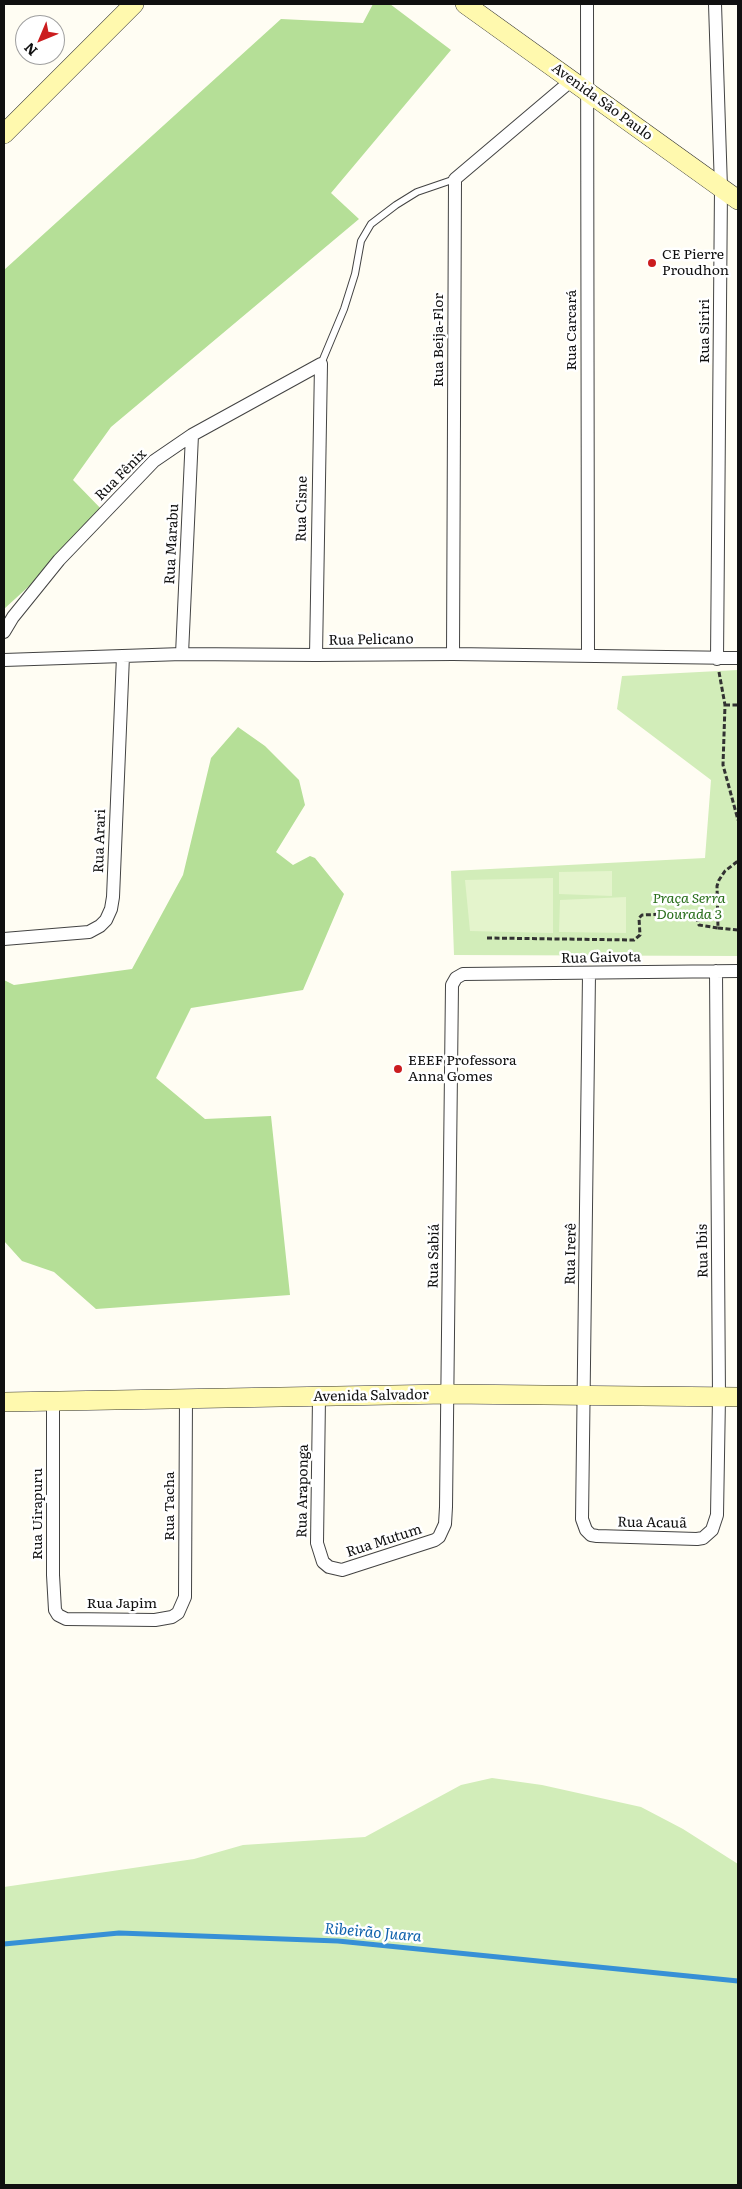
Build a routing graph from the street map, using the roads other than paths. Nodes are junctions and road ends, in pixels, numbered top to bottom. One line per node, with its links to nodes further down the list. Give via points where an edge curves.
1 (134, 4): 6 (street)
2 (465, 4): 5 (street, Avenida São Paulo)
3 (587, 4): 5 (street, Rua Carcará)
4 (716, 4): 8 (street, Rua Siriri)
5 (580, 86): 7 (street); 8 (street, Avenida São Paulo); 17 (street, Rua Carcará)
6 (4, 134)
7 (455, 179): 10 (lane, via 417,192 371,224 361,241 344,309); 14 (street, Rua Beija-Flor)
8 (721, 188): 9 (street, Avenida São Paulo); 19 (street, Rua Siriri)
9 (738, 200)
10 (320, 364): 11 (street, Rua Fênix); 16 (street, Rua Cisne)
11 (192, 435): 12 (street, Rua Fênix, via 154,461 72,546 33,591); 13 (street, Rua Marabu)
12 (4, 632)
13 (182, 654): 15 (street, Rua Pelicano); 16 (street, Rua Pelicano)
14 (453, 654): 16 (street, Rua Pelicano); 17 (street, Rua Pelicano)
15 (123, 656): 20 (street, Rua Pelicano); 21 (street, Rua Arari, via 111,909 106,920 89,932)
16 (316, 656)
17 (588, 656): 19 (street, Rua Pelicano)
18 (738, 658): 19 (street, Rua Pelicano)
19 (717, 659)
20 (4, 660)
21 (4, 939)
22 (738, 970): 23 (street, Rua Gaivota)
23 (716, 971): 25 (street, Rua Gaivota); 28 (street, Rua Ibis)
24 (464, 974): 25 (street, Rua Gaivota); 26 (street, Rua Sabiá, via 452,985)
25 (589, 974): 27 (street, Rua Irerê)
26 (447, 1394): 27 (street, Avenida Salvador); 30 (street, Avenida Salvador); 35 (street, Rua Sabiá, via 445,1524 443,1532)
27 (584, 1395): 28 (street, Avenida Salvador); 34 (street, Rua Irerê, via 582,1503 583,1524)
28 (729, 1397): 33 (street, Rua Ibis, via 717,1515)
29 (186, 1398): 30 (street, Avenida Salvador); 32 (street, Avenida Salvador); 37 (street, Rua Tacha, via 184,1597)
30 (319, 1398): 36 (street, Rua Araponga, via 317,1543 323,1562)
31 (4, 1402): 32 (street, Avenida Salvador)
32 (53, 1402): 38 (street, Rua Uirapuru, via 54,1607 56,1613)
33 (712, 1530): 34 (street, Rua Acauã, via 697,1539 597,1536)
34 (588, 1533)
35 (435, 1540): 36 (street, Rua Mutum)
36 (342, 1570)
37 (178, 1613): 38 (street, Rua Japim, via 155,1620)
38 (66, 1619)

